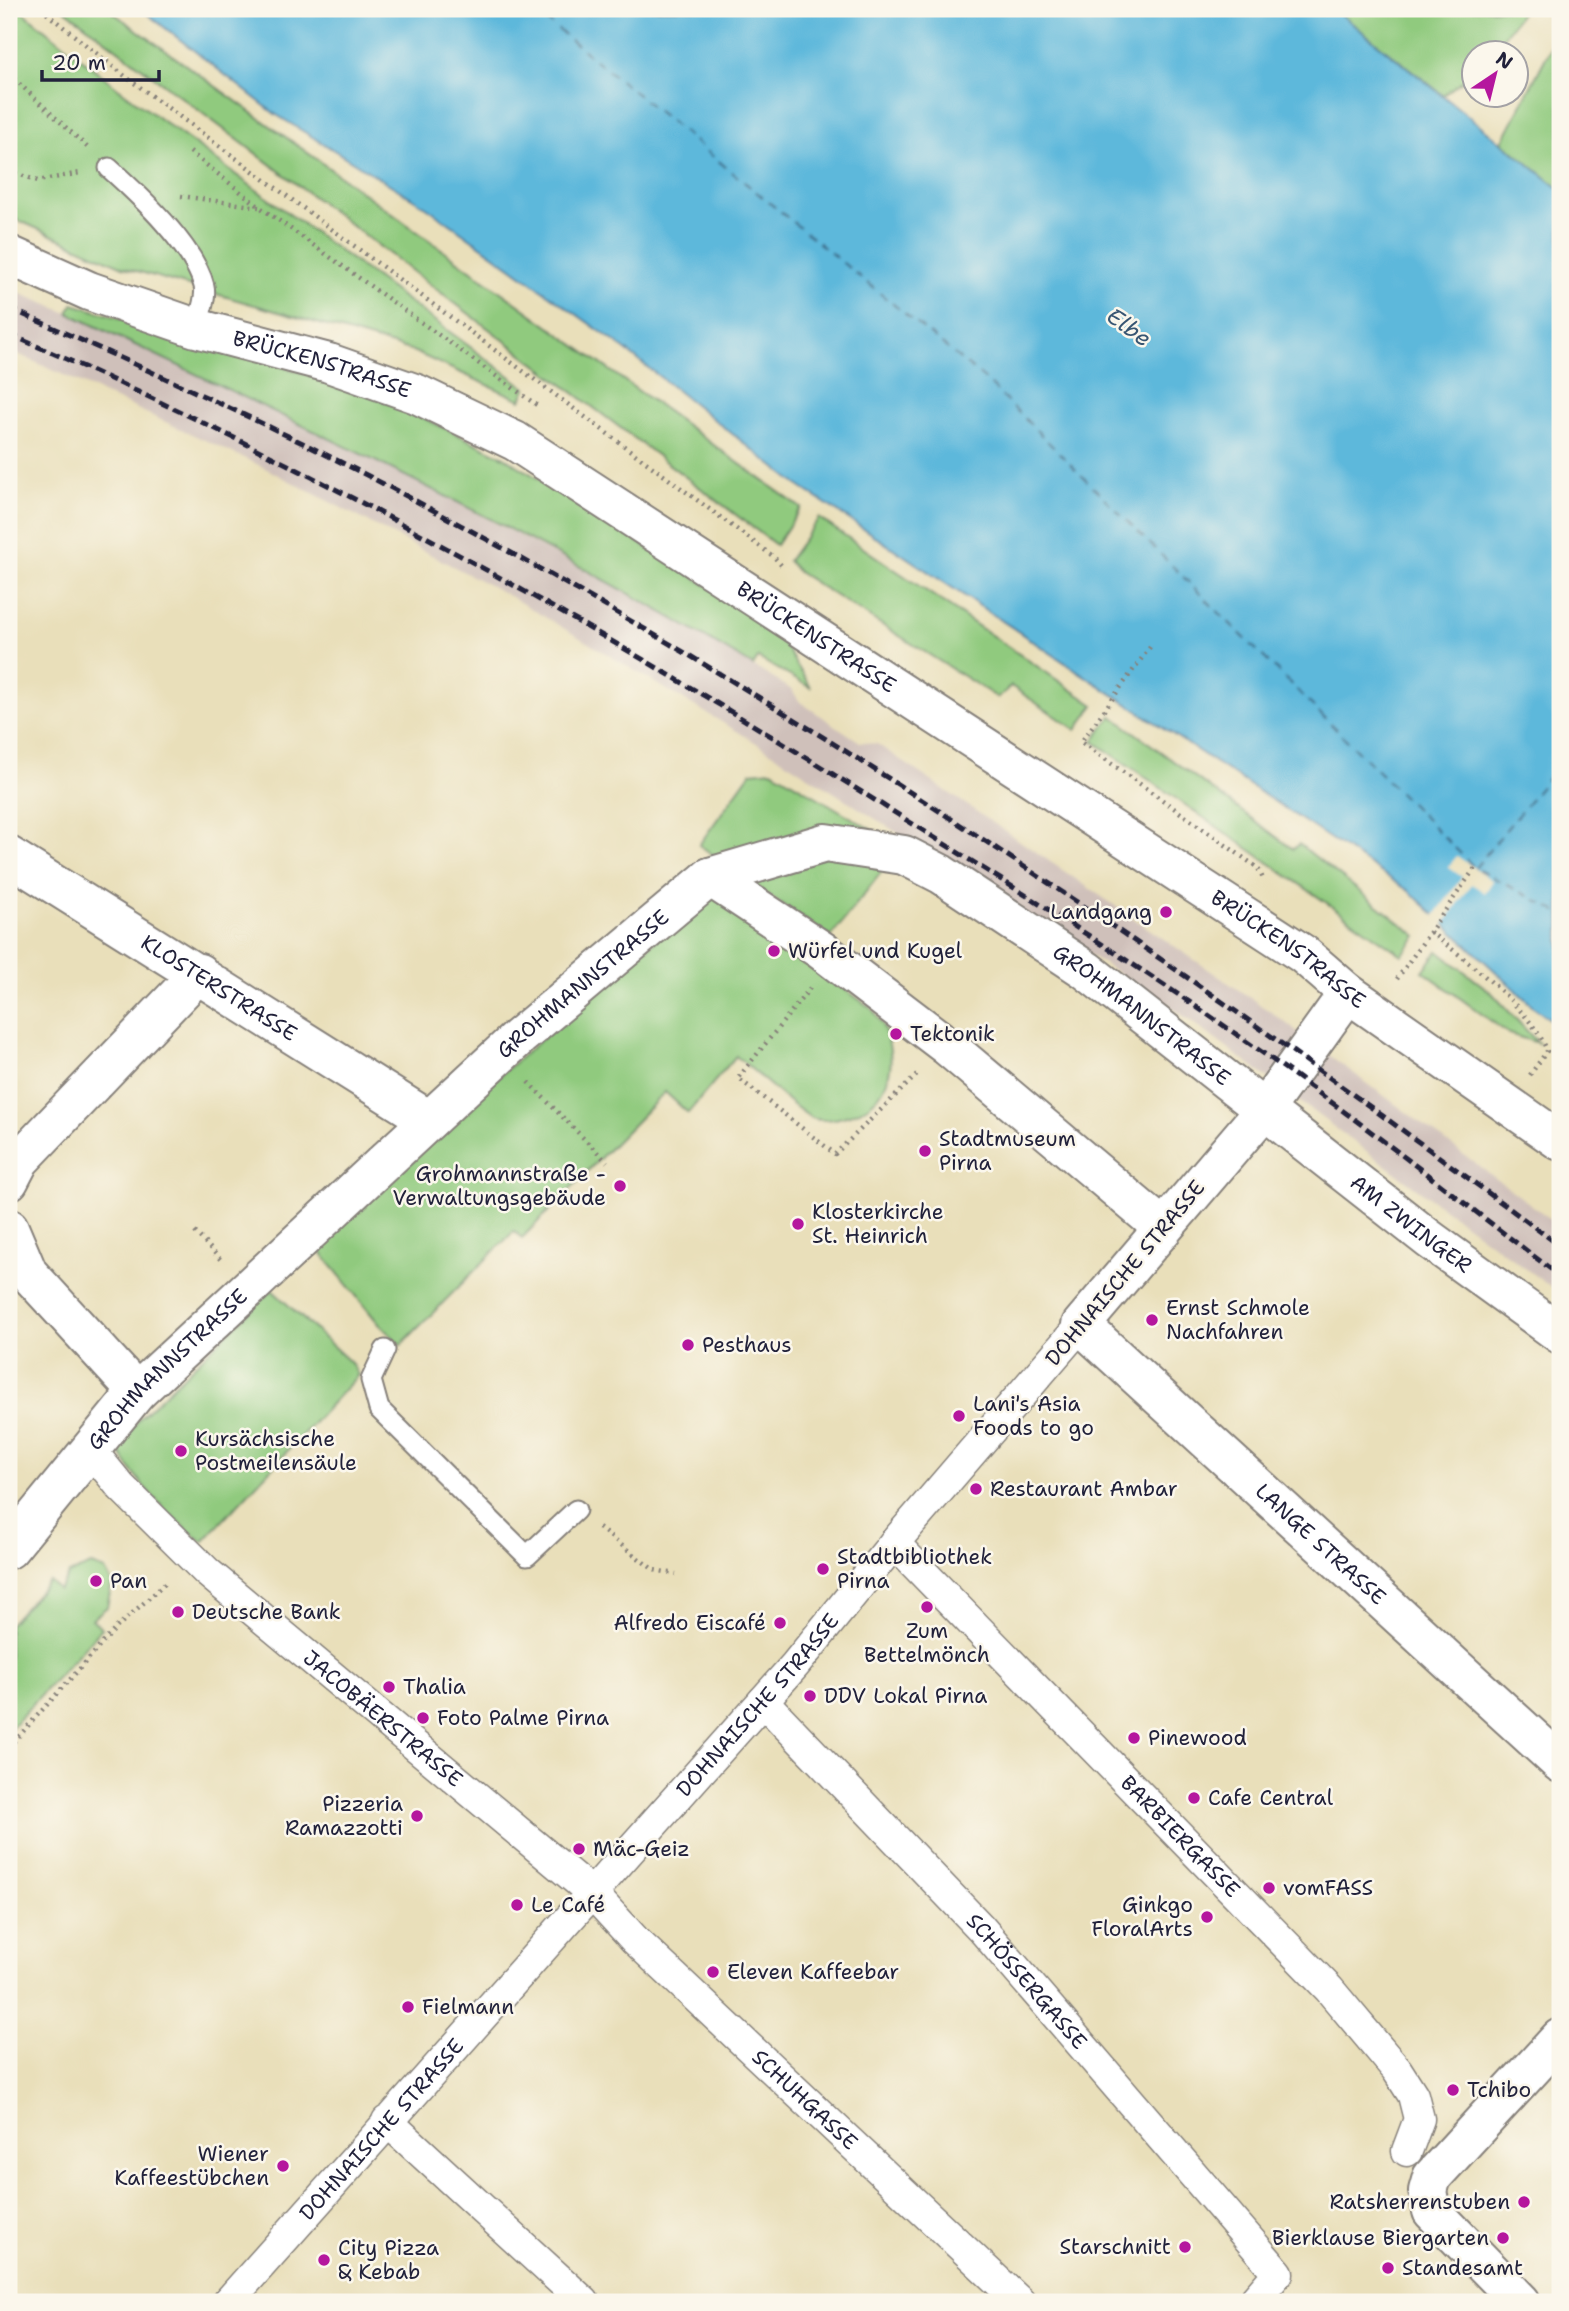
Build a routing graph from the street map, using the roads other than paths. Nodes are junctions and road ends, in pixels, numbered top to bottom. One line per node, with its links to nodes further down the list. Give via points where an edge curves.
1 (109, 168): 3 (lane, via 194,260 205,289)
2 (9, 256): 3 (street, BRÜCKENSTRASSE, via 89,291)
3 (196, 328): 7 (street, BRÜCKENSTRASSE, via 341,367 417,394 514,441 1303,954)
4 (9, 856): 6 (street, KLOSTERSTRASSE)
5 (710, 877): 8 (street, GROHMANNSTRASSE, via 825,844 904,855 941,874 1086,970); 9 (street, GROHMANNSTRASSE, via 583,982); 13 (street, via 833,958 947,1046)
6 (199, 973): 9 (street, KLOSTERSTRASSE); 11 (street, via 20,1160)
7 (1348, 993): 8 (street, DOHNAISCHE STRASSE); 10 (street, BRÜCKENSTRASSE)
8 (1264, 1110): 13 (street, DOHNAISCHE STRASSE); 15 (street, AM ZWINGER)
9 (429, 1120): 17 (street, GROHMANNSTRASSE)
10 (1560, 1141)
11 (9, 1181)
12 (9, 1228): 17 (street, via 28,1273)
13 (1163, 1228): 14 (street, DOHNAISCHE STRASSE)
14 (1081, 1325): 20 (street, DOHNAISCHE STRASSE); 23 (street, LANGE STRASSE)
15 (1560, 1334)
16 (385, 1350): 19 (lane, via 371,1380 379,1409 527,1556)
17 (137, 1392): 18 (street, GROHMANNSTRASSE)
18 (90, 1449): 21 (street, GROHMANNSTRASSE); 24 (street, JACOBÄERSTRASSE, via 121,1487 194,1558)
19 (576, 1510)
20 (894, 1543): 22 (street, DOHNAISCHE STRASSE); 27 (street, BARBIERGASSE, via 1329,1989 1413,2095 1419,2119)
21 (9, 1549)
22 (763, 1701): 24 (street, DOHNAISCHE STRASSE); 31 (street, SCHÖSSERGASSE, via 981,1928 1278,2273)
23 (1560, 1763)
24 (592, 1893): 26 (street, DOHNAISCHE STRASSE); 30 (street, SCHUHGASSE, via 635,1940)
25 (1560, 2038): 27 (street)
26 (387, 2121): 28 (street, DOHNAISCHE STRASSE); 29 (street)
27 (1420, 2164): 32 (street, via 1432,2211)
28 (228, 2302)
29 (584, 2302)
30 (1020, 2302)
31 (1253, 2302)
32 (1521, 2302)

